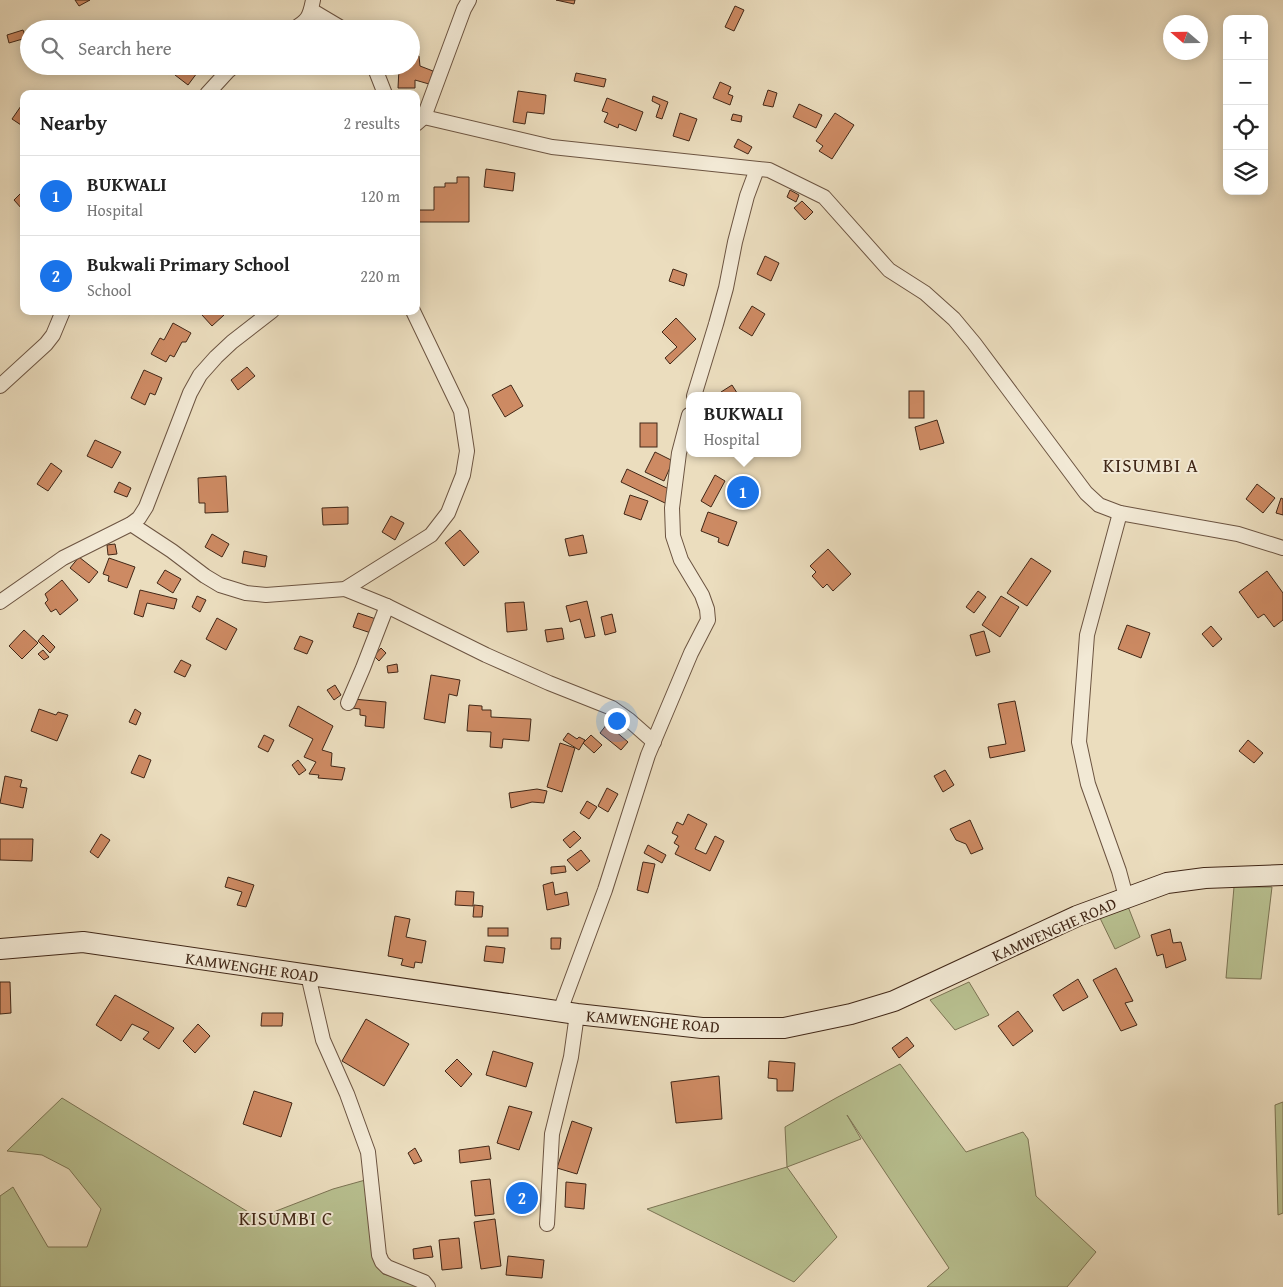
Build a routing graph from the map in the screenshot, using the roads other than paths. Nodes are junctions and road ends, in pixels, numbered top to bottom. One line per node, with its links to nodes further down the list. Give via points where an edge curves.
1 (469, 0): 9 (street)
2 (312, 5): 3 (street); 4 (street)
3 (306, 20)
4 (331, 20)
5 (224, 75): 7 (street)
6 (378, 75): 8 (street)
7 (211, 90)
8 (384, 90)
9 (420, 121): 10 (street, via 552,147)
10 (757, 169): 15 (street); 17 (street, via 769,170 824,197 889,270 925,293 954,319 1086,493 1099,505)
11 (61, 315): 14 (street, via 46,344)
12 (267, 315): 18 (street, via 227,347 200,375 146,507)
13 (415, 315): 20 (street, via 461,411 467,451 463,475 448,513 431,535)
14 (0, 386)
15 (695, 392)
16 (686, 426): 24 (street, via 679,453 672,536 681,560 702,595 708,620)
17 (1120, 513): 19 (street, via 1238,534); 26 (street, via 1087,635 1079,742 1088,784)
18 (131, 524): 20 (street, via 205,576 246,594 282,595); 21 (street, via 63,558)
19 (1283, 548)
20 (345, 589): 22 (street)
21 (0, 602)
22 (387, 606): 23 (street); 24 (street, via 486,655 612,708)
23 (348, 703)
24 (654, 742): 29 (street)
25 (1283, 875): 26 (main road, KAMWENGHE ROAD, via 1166,882)
26 (1126, 897): 29 (main road, KAMWENGHE ROAD, via 1077,916 894,1000 851,1014 784,1028 702,1028)
27 (0, 949): 28 (main road, KAMWENGHE ROAD, via 83,942)
28 (308, 975): 29 (main road, KAMWENGHE ROAD); 31 (street, via 323,1040 368,1152 382,1262)
29 (569, 1013): 30 (street, via 571,1057 552,1134)
30 (546, 1224)
31 (428, 1287)

